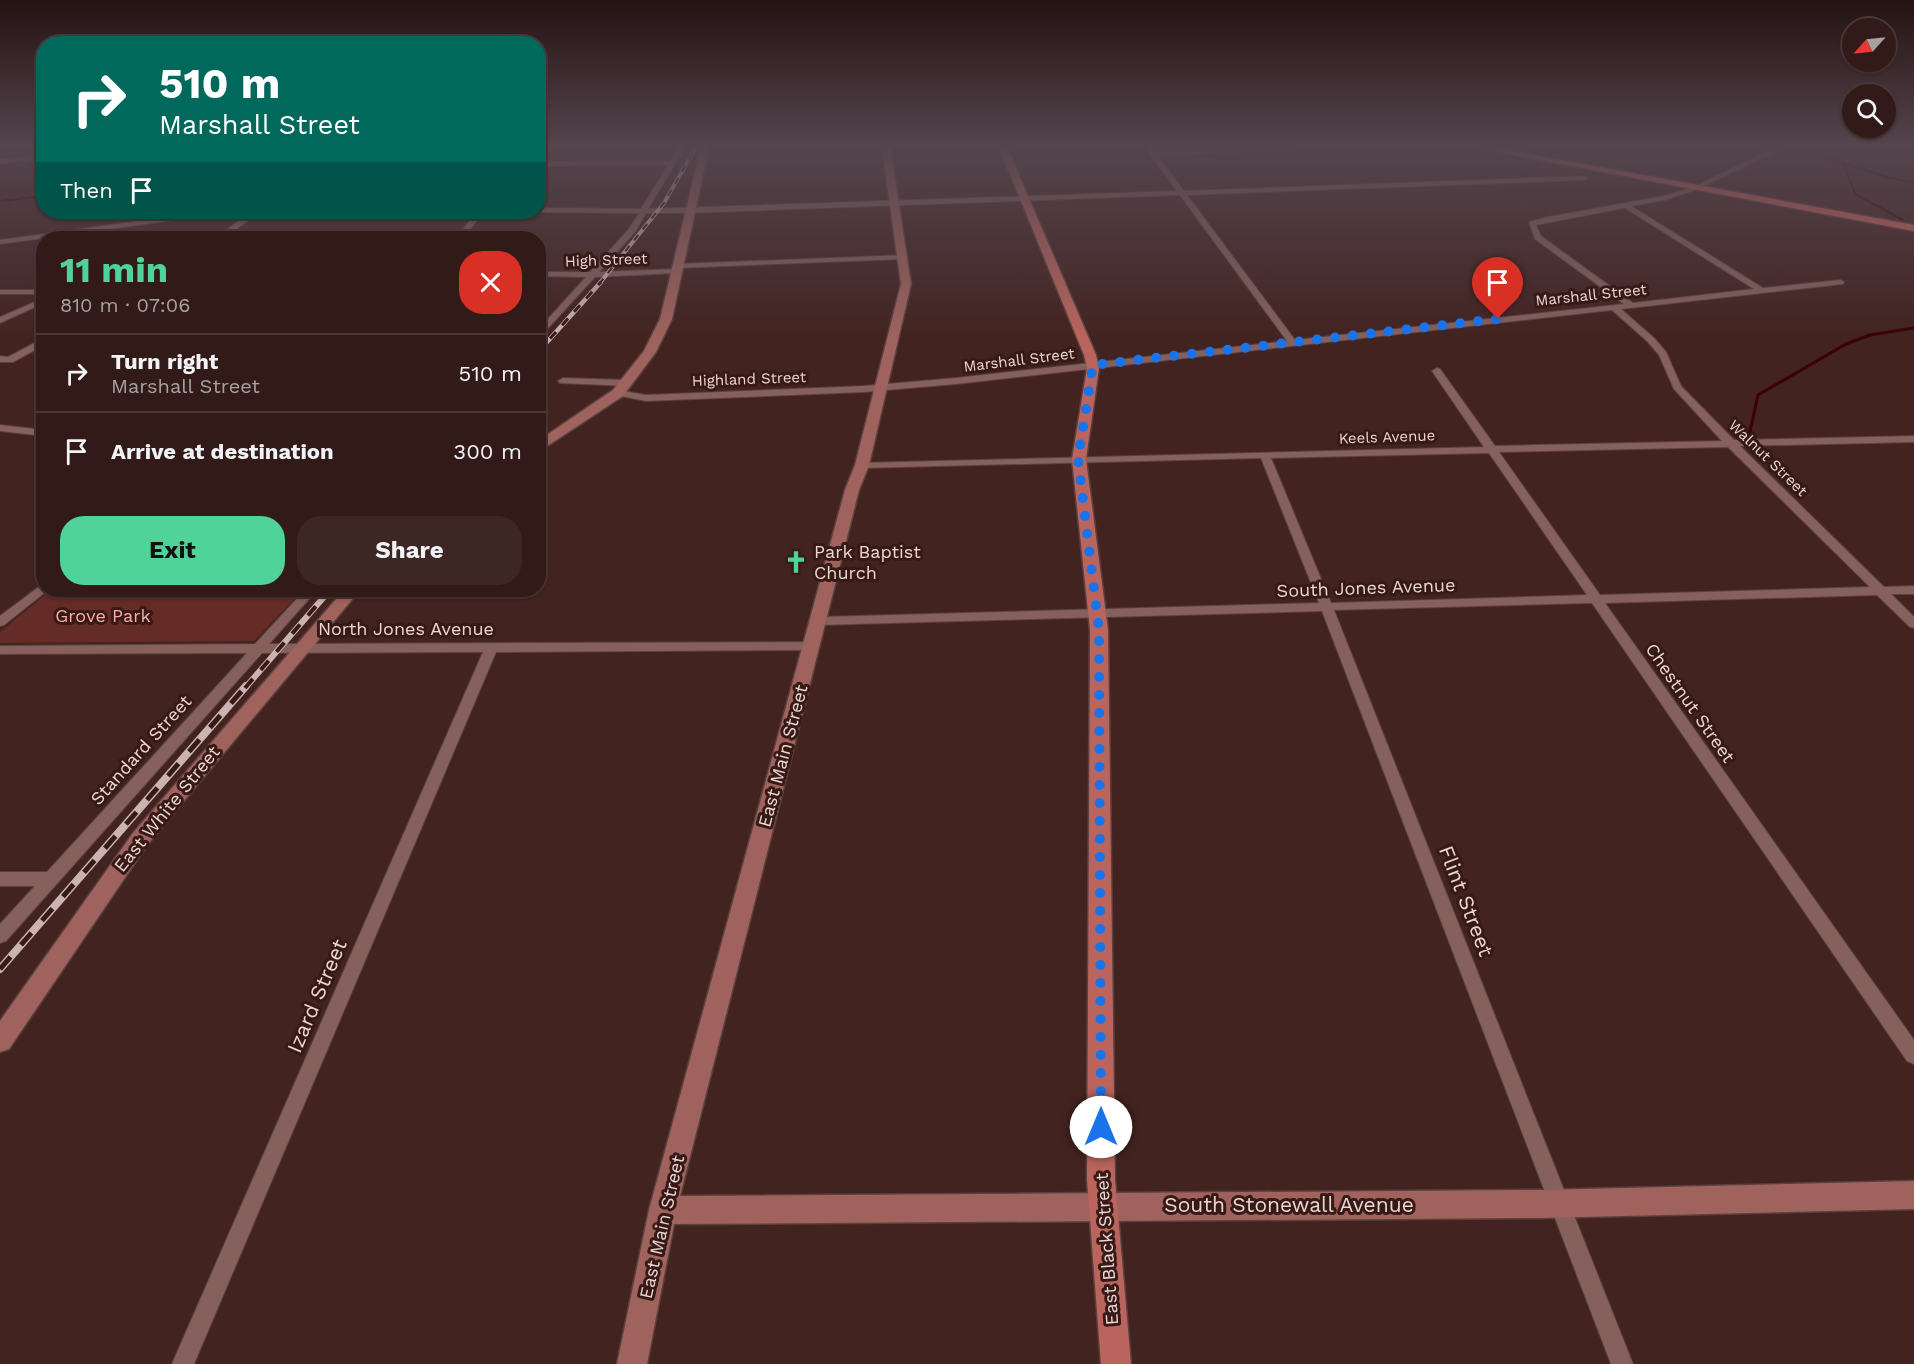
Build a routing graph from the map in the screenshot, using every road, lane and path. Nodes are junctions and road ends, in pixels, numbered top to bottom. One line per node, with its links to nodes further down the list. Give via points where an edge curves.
1 (645, 210): 23 (street)
2 (673, 211): 3 (street)
3 (688, 211): 4 (street); 21 (street)
4 (696, 211)
5 (896, 211): 20 (street, East Main Street)
6 (1030, 211): 36 (main road)
7 (1196, 211): 33 (street)
8 (1604, 211): 29 (street, via 1532,224 1538,237)
9 (1634, 211): 25 (street)
10 (1819, 211): 14 (highway)
11 (167, 219): 15 (street)
12 (246, 219): 16 (street)
13 (474, 219): 17 (street)
14 (1914, 228)
15 (80, 231)
16 (229, 231)
17 (465, 231)
18 (36, 237): 19 (street)
19 (0, 242)
20 (904, 257): 21 (street, High Street); 40 (street, East Main Street, via 906,284)
21 (676, 268): 23 (street, High Street); 39 (street, via 666,319)
22 (546, 274): 23 (street, High Street)
23 (594, 274): 32 (street)
24 (1840, 282): 25 (street, Marshall Street)
25 (1759, 289): 29 (street, Marshall Street)
26 (0, 292): 27 (street)
27 (36, 292)
28 (36, 304): 31 (street)
29 (1630, 304): 30 (street, Marshall Street)
30 (1612, 306): 33 (street, Marshall Street); 48 (street, Walnut Street, via 1651,340 1663,354 1677,387)
31 (0, 320)
32 (546, 327)
33 (1292, 342): 36 (street, Marshall Street)
34 (36, 345): 35 (street, via 10,360)
35 (0, 359)
36 (1093, 365): 40 (street, Marshall Street); 51 (main road, East Black Street)
37 (1437, 371): 49 (street, Chestnut Street)
38 (563, 381): 39 (street)
39 (627, 383): 41 (street)
40 (881, 388): 41 (street, Highland Street, via 646,398); 52 (street, East Main Street)
41 (618, 393): 47 (street)
42 (0, 428): 43 (street)
43 (14, 429): 44 (street); 45 (street)
44 (36, 432)
45 (0, 439)
46 (1914, 439): 48 (street, Keels Avenue)
47 (546, 442)
48 (1730, 443): 49 (street, Keels Avenue); 54 (street, Walnut Street)
49 (1494, 449): 50 (street, Keels Avenue); 58 (street, Chestnut Street)
50 (1265, 455): 51 (street, Keels Avenue); 59 (street, Flint Street)
51 (1078, 459): 52 (street, Keels Avenue); 60 (main road, East Black Street)
52 (862, 465): 61 (street, East Main Street)
53 (1914, 590): 54 (street, South Jones Avenue)
54 (1880, 591): 58 (street, South Jones Avenue); 63 (street, Walnut Street)
55 (36, 593): 62 (street)
56 (305, 597): 68 (street, Standard Street)
57 (346, 597): 66 (street, East White Street)
58 (1596, 599): 59 (street, South Jones Avenue); 73 (street, Chestnut Street)
59 (1327, 607): 60 (street, South Jones Avenue); 75 (street, Flint Street)
60 (1098, 613): 61 (street, South Jones Avenue); 76 (main road, East Black Street)
61 (819, 621): 65 (street, East Main Street)
62 (0, 622)
63 (1914, 624)
64 (492, 646): 65 (street, North Jones Avenue); 66 (street, North Jones Avenue); 78 (street, Izard Street)
65 (812, 646): 77 (street, East Main Street)
66 (301, 647): 68 (street, North Jones Avenue); 72 (street, East White Street, via 140,839)
67 (0, 650): 68 (street, North Jones Avenue)
68 (257, 650): 70 (street, Standard Street)
69 (0, 879): 70 (street)
70 (51, 879): 71 (street, Standard Street)
71 (0, 936)
72 (0, 1041)
73 (1914, 1055)
74 (1914, 1195): 75 (street, South Stonewall Avenue)
75 (1559, 1204): 76 (street, South Stonewall Avenue); 81 (street, Flint Street)
76 (1102, 1206): 77 (street, South Stonewall Avenue); 80 (main road, East Black Street)
77 (663, 1210): 79 (street, East Main Street)
78 (183, 1364)
79 (632, 1364)
80 (1116, 1364)
81 (1622, 1364)

